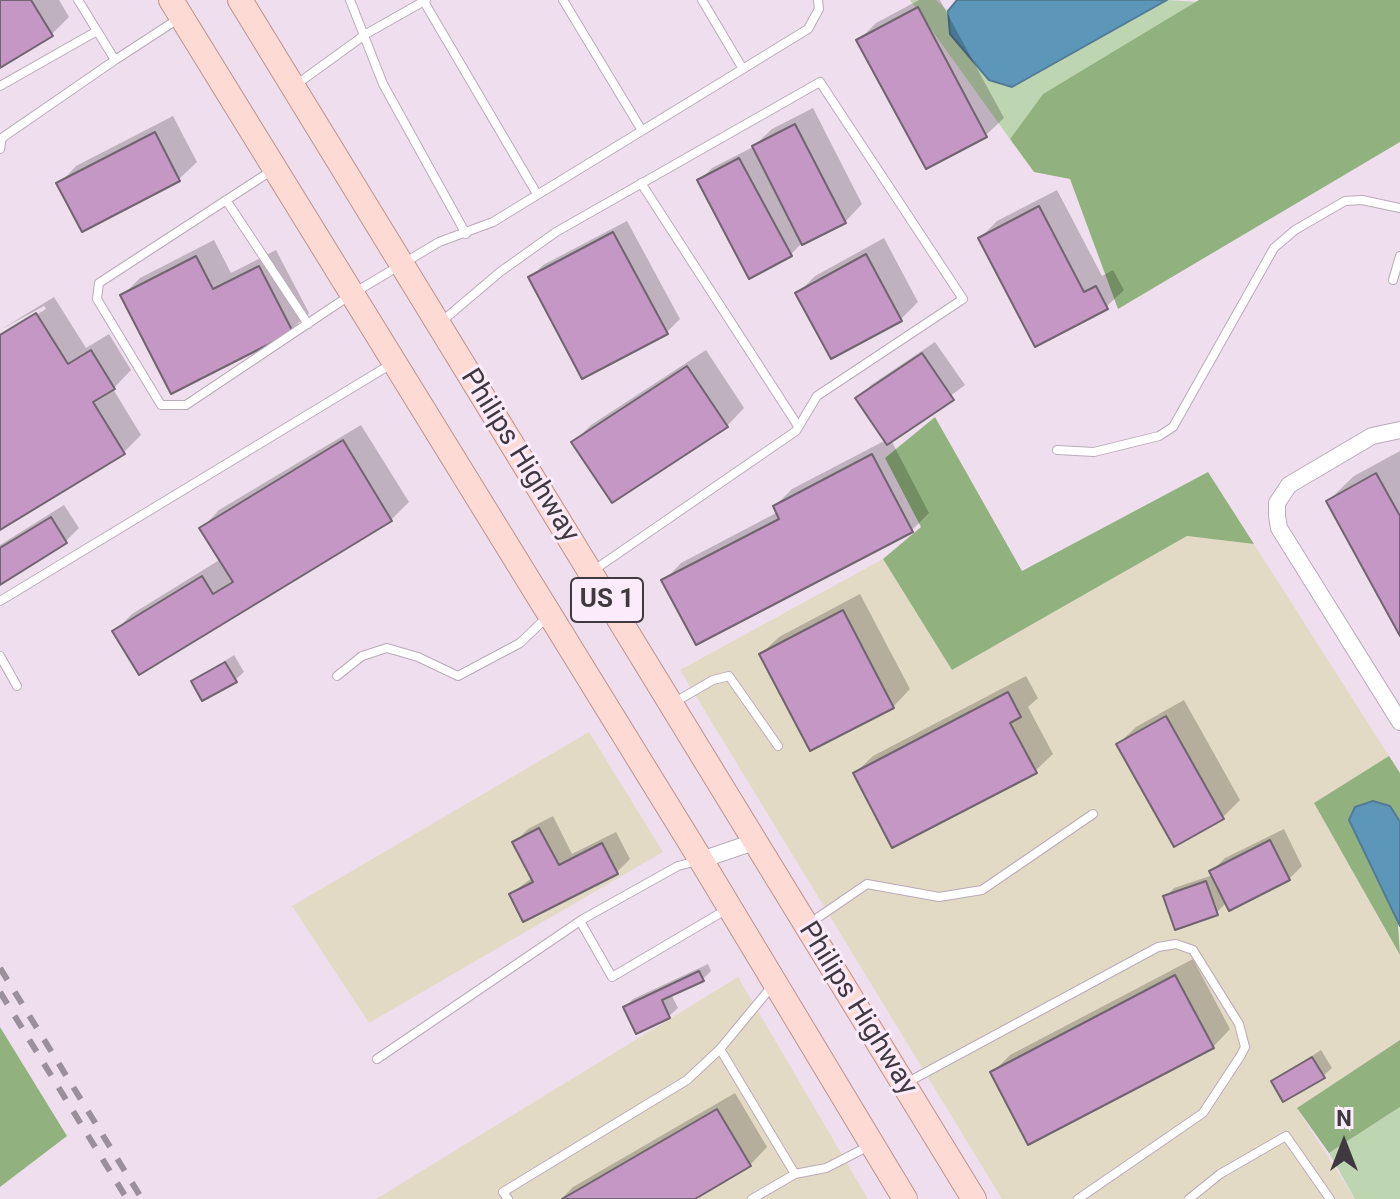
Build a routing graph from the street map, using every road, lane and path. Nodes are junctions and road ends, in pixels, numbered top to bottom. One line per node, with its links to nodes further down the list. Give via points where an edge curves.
1 (78, 0): 9 (lane)
2 (240, 0): 14 (main road, Philips Highway / US 1)
3 (350, 0): 10 (lane)
4 (563, 0): 15 (lane)
5 (702, 0): 12 (lane)
6 (818, 0): 12 (lane, via 808,29)
7 (424, 1): 10 (lane); 19 (lane)
8 (176, 8): 11 (lane); 17 (main road, Philips Highway / US 1)
9 (97, 31): 11 (lane); 13 (lane)
10 (366, 34): 14 (lane); 22 (lane, via 383,84)
11 (115, 60): 16 (lane, via 2,138)
12 (743, 69): 15 (lane)
13 (0, 86)
14 (293, 87): 24 (main road, Philips Highway / US 1)
15 (641, 129): 19 (lane)
16 (0, 149)
17 (275, 169): 20 (lane); 26 (main road, Philips Highway / US 1)
18 (641, 183): 28 (lane, via 556,232); 30 (lane); 30 (lane, via 820,82 963,299 817,396)
19 (537, 194): 22 (lane)
20 (226, 200): 27 (lane); 27 (lane, via 106,276 96,290 156,399 170,407 186,405)
21 (1400, 208): 32 (lane, via 1345,201 1274,248 1173,427 1159,436 1094,452)
22 (466, 234): 24 (lane, via 439,242)
23 (1400, 256): 25 (lane)
24 (401, 265): 26 (lane); 28 (main road, Philips Highway / US 1)
25 (1393, 280)
26 (352, 294): 27 (lane); 29 (main road, Philips Highway / US 1)
27 (308, 324)
28 (438, 325): 33 (main road, Philips Highway / US 1)
29 (394, 362): 34 (lane); 35 (main road, Philips Highway / US 1)
30 (798, 426): 33 (lane)
31 (1400, 430): 40 (street, via 1372,436 1289,485 1277,503 1277,516 1279,528)
32 (1057, 450)
33 (591, 573): 39 (main road, Philips Highway / US 1)
34 (0, 601)
35 (550, 615): 37 (lane, via 520,643 458,676 387,648 362,656); 44 (main road, Philips Highway / US 1)
36 (0, 656): 38 (lane)
37 (337, 676)
38 (17, 686)
39 (671, 705): 41 (lane, via 729,676); 43 (main road, Philips Highway / US 1)
40 (1400, 722)
41 (778, 746)
42 (1093, 814): 47 (lane, via 970,894 939,897 867,884)
43 (754, 842): 44 (street); 47 (main road, Philips Highway / US 1)
44 (701, 860): 45 (main road, Philips Highway / US 1); 46 (lane, via 678,866)
45 (729, 908): 46 (lane, via 612,977); 48 (main road, Philips Highway / US 1)
46 (580, 921): 50 (lane)
47 (806, 926): 51 (main road, Philips Highway / US 1)
48 (774, 984): 49 (lane); 52 (main road, Philips Highway / US 1)
49 (720, 1049): 53 (lane); 54 (lane, via 687,1080 503,1192)
50 (377, 1059)
51 (904, 1085): 57 (main road, Philips Highway / US 1); 58 (lane, via 1147,952 1168,944 1193,950 1239,1024 1245,1047 1203,1113)
52 (871, 1145): 53 (lane, via 826,1168); 56 (main road, Philips Highway / US 1)
53 (795, 1174): 55 (lane)
54 (508, 1199)
55 (752, 1199)
56 (905, 1199)
57 (974, 1199)
58 (1078, 1199)
59 (1189, 1199): 60 (lane, via 1220,1174 1286,1136)
60 (1330, 1199)

